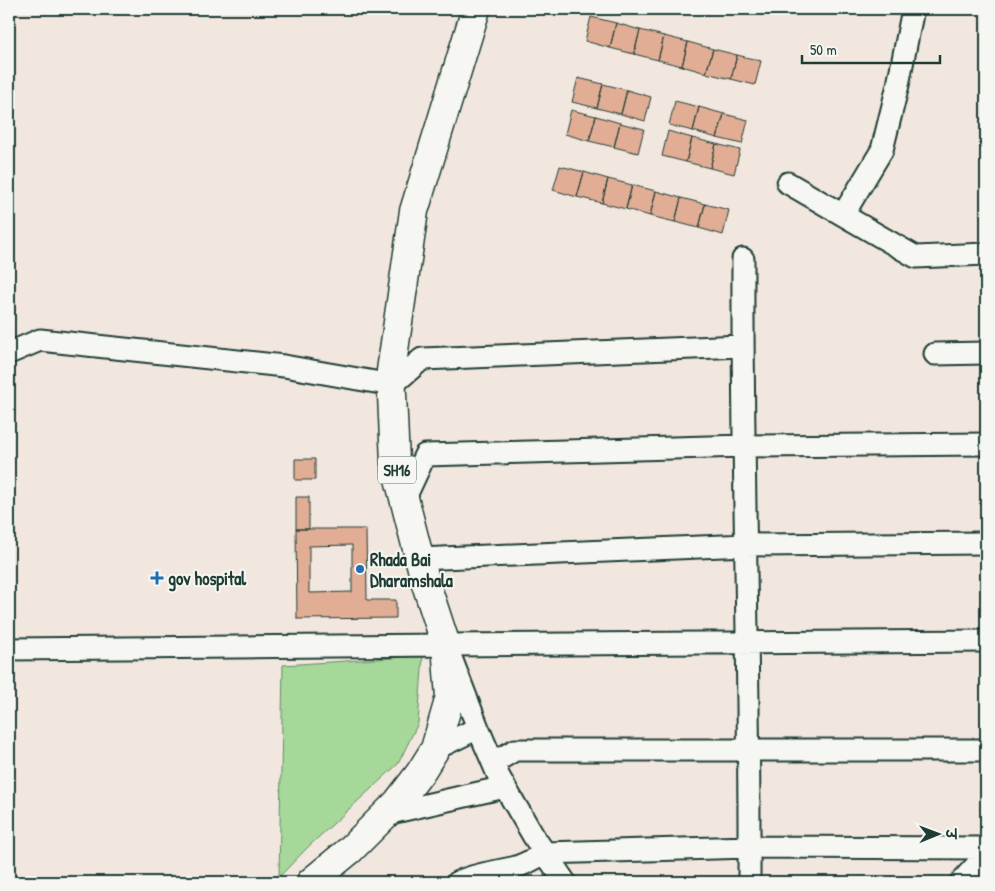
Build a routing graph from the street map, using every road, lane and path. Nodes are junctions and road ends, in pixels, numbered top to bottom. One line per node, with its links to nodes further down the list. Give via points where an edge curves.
1 (476, 9): 11 (main road, SH16, via 414,211)
2 (913, 9): 4 (street, via 882,150)
3 (788, 183): 4 (street)
4 (843, 215): 5 (street, via 916,257)
5 (986, 254)
6 (743, 259): 7 (street)
7 (742, 346): 11 (street, via 422,359); 13 (street)
8 (986, 353): 10 (street)
9 (9, 354): 11 (street, via 40,340 284,366)
10 (935, 354)
11 (392, 385): 14 (main road, SH16, via 395,463)
12 (986, 444): 13 (street)
13 (745, 446): 14 (street, via 425,455); 16 (street)
14 (404, 500): 17 (main road, SH16)
15 (986, 543): 16 (street)
16 (746, 545): 17 (street); 19 (street)
17 (419, 559): 20 (main road, SH16)
18 (986, 641): 19 (street)
19 (748, 643): 20 (street); 24 (street)
20 (446, 645): 21 (street); 22 (street); 23 (main road, SH16, via 450,697)
21 (9, 648)
22 (478, 728): 23 (street); 26 (street)
23 (435, 749): 28 (main road, SH16, via 420,774)
24 (749, 750): 25 (street); 26 (street, via 515,750); 29 (street)
25 (986, 750)
26 (493, 762): 27 (street)
27 (505, 787): 28 (street); 31 (street)
28 (386, 814): 33 (main road, SH16)
29 (749, 847): 30 (street); 31 (street); 36 (street)
30 (986, 848)
31 (545, 853): 34 (street, via 518,866); 35 (street)
32 (986, 855): 37 (street)
33 (311, 882)
34 (458, 882)
35 (565, 882)
36 (749, 882)
37 (961, 882)

